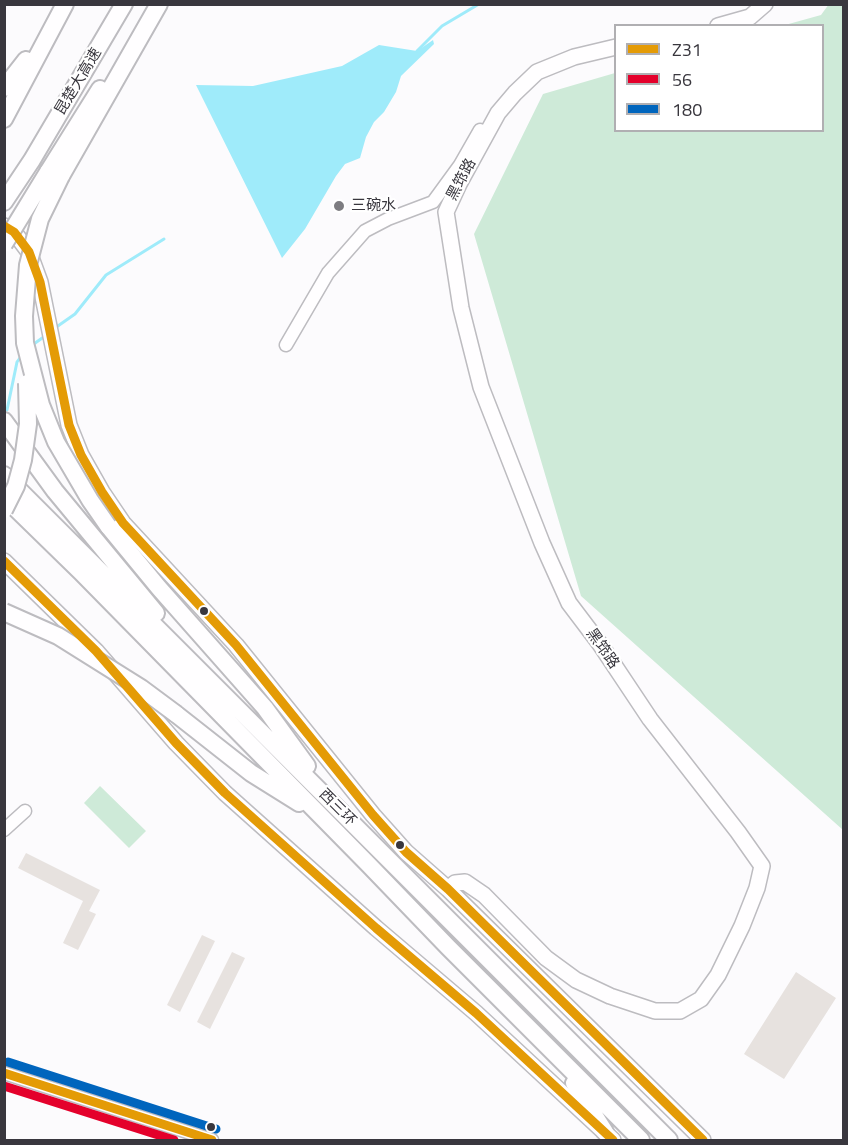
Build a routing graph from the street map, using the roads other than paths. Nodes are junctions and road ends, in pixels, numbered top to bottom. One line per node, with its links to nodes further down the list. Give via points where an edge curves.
1 (64, 4): 8 (highway); 9 (highway)
2 (124, 4): 12 (highway, 昆楚大高速)
3 (151, 4): 11 (highway)
4 (159, 4): 11 (highway, via 98,115)
5 (765, 4): 6 (main road, via 750,17)
6 (725, 24)
7 (614, 47): 10 (main road, 黑筇路, via 537,72)
8 (4, 88)
9 (4, 119)
10 (494, 122): 16 (street, via 483,126 433,202 365,231 328,273); 26 (main road, 黑筇路, via 446,212 461,308 481,387 569,603 650,719 762,866 742,926 718,975 701,999 680,1011 655,1011 576,980 546,958 484,895 465,882)
11 (54, 174): 14 (highway, bridge); 15 (highway, bridge, via 33,244 25,292)
12 (4, 202)
13 (4, 226): 26 (main road, via 14,232 29,252 40,282 69,425 102,492 123,523 236,645 373,815 406,852)
14 (4, 244)
15 (25, 343): 19 (highway, bridge, via 26,446); 24 (highway, bridge, via 41,405 56,442 90,500 159,588 265,708)
16 (286, 345)
17 (4, 421): 22 (highway, via 55,491)
18 (4, 475): 22 (highway, 西三环)
19 (8, 504): 24 (highway, 西三环)
20 (4, 561): 29 (main road, via 96,651 225,793 476,1013)
21 (4, 612): 24 (highway, bridge, via 58,636 141,688 251,773)
22 (207, 677): 24 (highway, 西三环)
23 (25, 810): 25 (street)
24 (331, 814): 27 (highway, 西三环); 32 (highway, 西三环)
25 (4, 831)
26 (448, 889): 33 (main road)
27 (559, 1060): 29 (highway); 31 (highway, 西三环)
28 (4, 1073): 30 (street)
29 (609, 1136)
30 (212, 1140)
31 (641, 1140)
32 (669, 1140)
33 (703, 1140)

